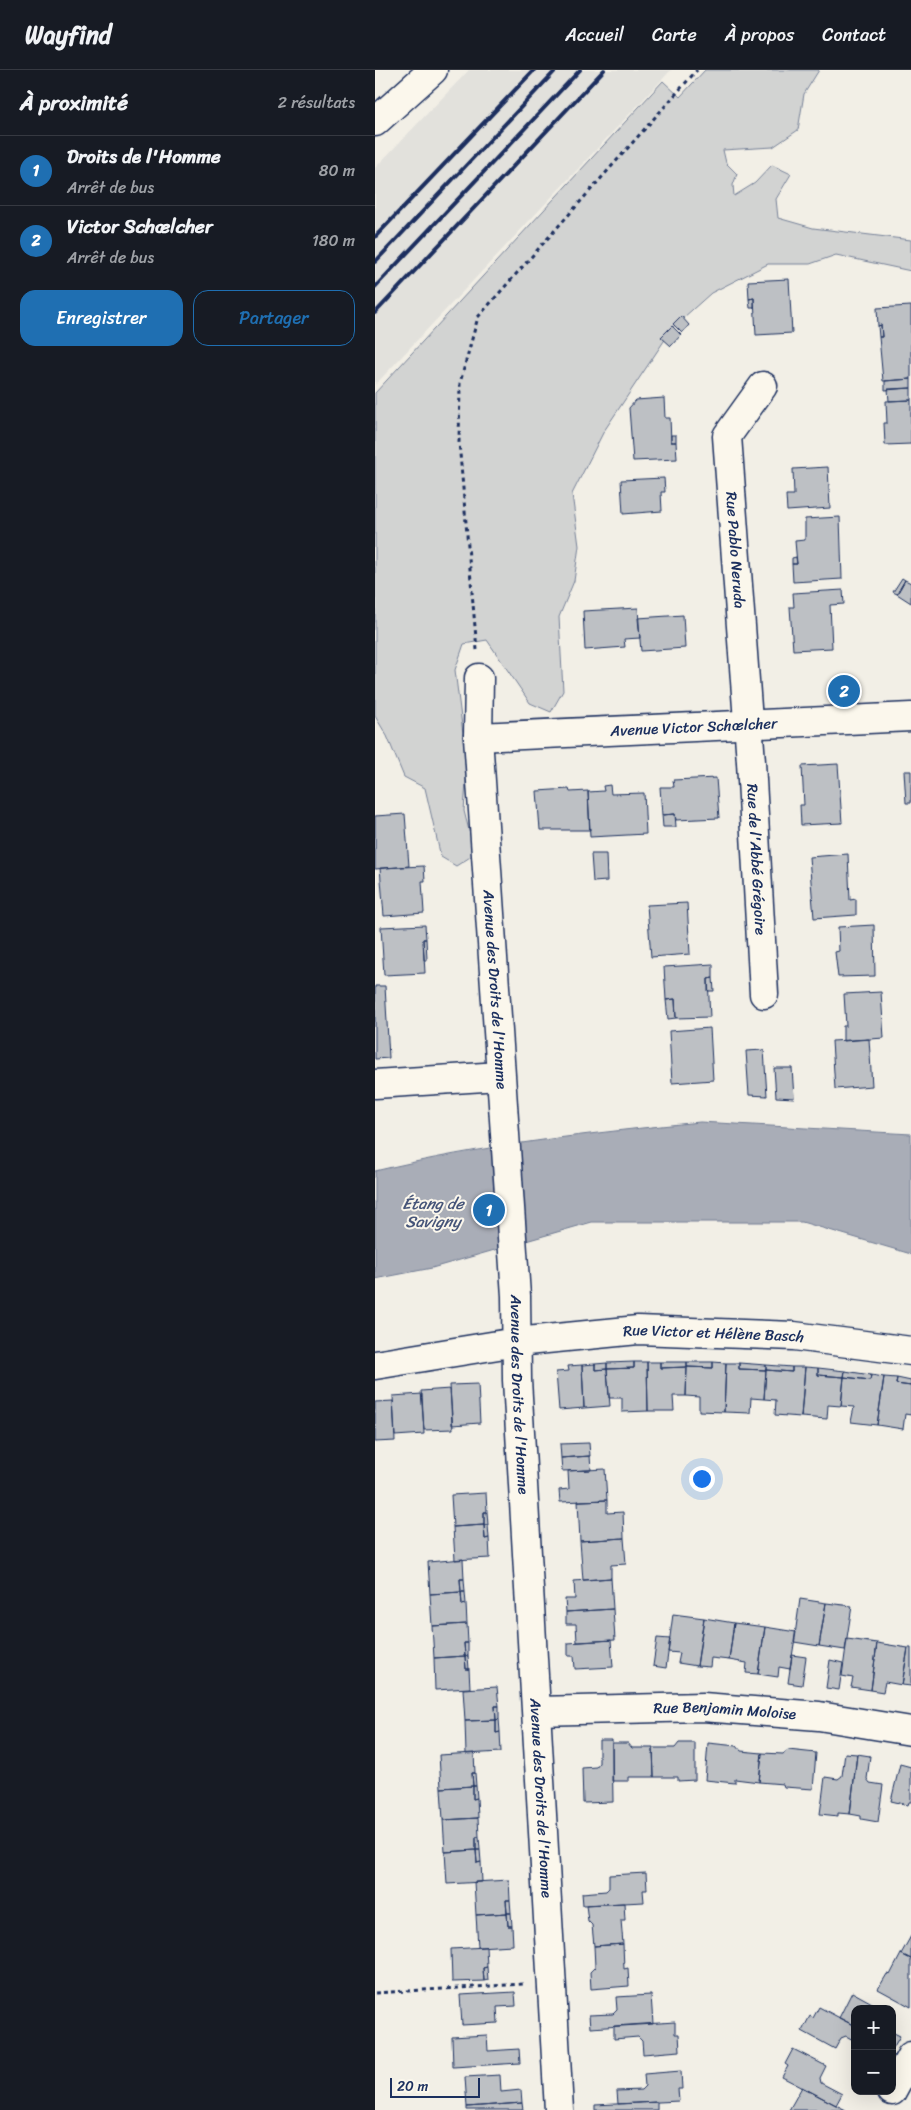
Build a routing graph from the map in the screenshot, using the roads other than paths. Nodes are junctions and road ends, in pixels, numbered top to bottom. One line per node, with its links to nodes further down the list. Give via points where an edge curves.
1 (433, 70): 2 (street)
2 (375, 122)
3 (763, 386): 6 (street, Rue Pablo Neruda, via 727,436)
4 (479, 678): 7 (street, Avenue des Droits de l'Homme)
5 (911, 717): 6 (street, Avenue Victor Schœlcher)
6 (748, 725): 7 (street, Avenue Victor Schœlcher); 8 (street, Rue de l'Abbé Grégoire)
7 (478, 737): 9 (street, Avenue des Droits de l'Homme)
8 (764, 994)
9 (500, 1076): 10 (street); 11 (street, Avenue des Droits de l'Homme, via 516,1296)
10 (375, 1084)
11 (516, 1342): 12 (street, Rue Victor et Hélène Basch, via 638,1330 794,1336); 13 (street, Rue Victor et Hélène Basch); 14 (street, Avenue des Droits de l'Homme)
12 (911, 1351)
13 (375, 1365)
14 (537, 1711): 15 (street, Rue Benjamin Moloise, via 703,1707 819,1716); 19 (street, Avenue des Droits de l'Homme)
15 (911, 1731)
16 (911, 2056): 17 (street)
17 (896, 2084)
18 (890, 2095): 20 (street)
19 (559, 2110)
20 (882, 2110)

